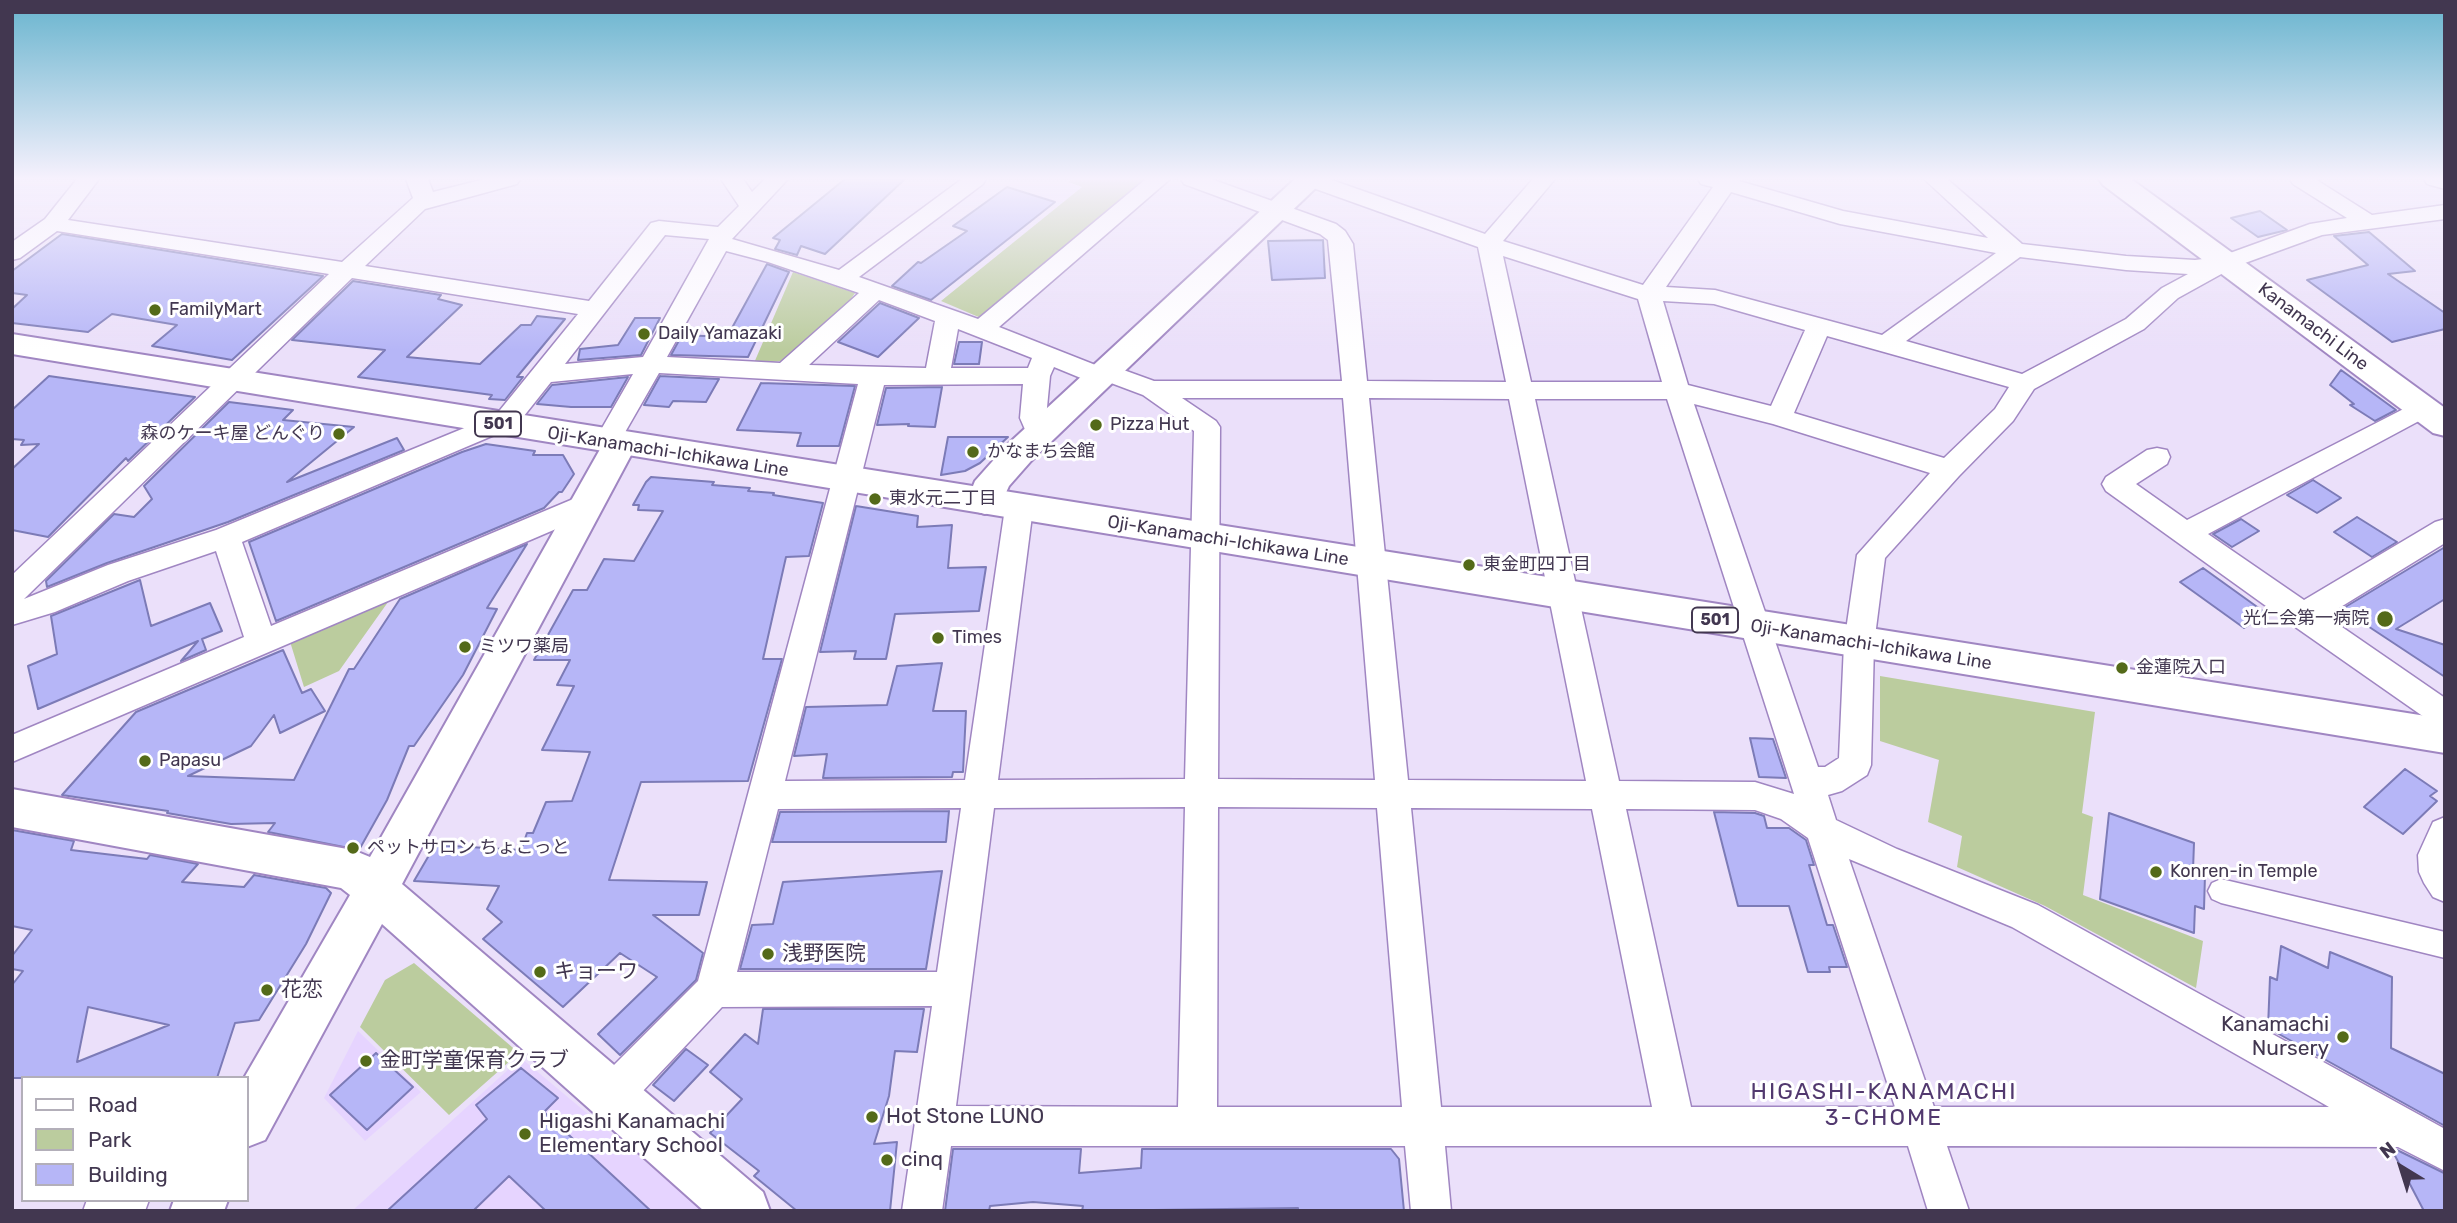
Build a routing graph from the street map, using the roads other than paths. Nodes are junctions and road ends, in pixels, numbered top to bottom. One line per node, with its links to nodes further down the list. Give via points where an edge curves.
1 (36, 236): 22 (street)
2 (132, 236): 24 (street)
3 (383, 236): 24 (street)
4 (653, 236): 28 (street)
5 (705, 236): 19 (street)
6 (724, 236): 19 (street)
7 (899, 236): 25 (street)
8 (1091, 236): 31 (street)
9 (1249, 236): 38 (main road)
10 (1337, 236): 44 (street, via 1342,244)
11 (1470, 236): 20 (street)
12 (1495, 236): 20 (street)
13 (1685, 236): 27 (street)
14 (1941, 236): 21 (street)
15 (2000, 236): 21 (street)
16 (2200, 236): 23 (main road, Kanamachi Line)
17 (2207, 236): 23 (main road, Kanamachi Line)
18 (2298, 236): 23 (street)
19 (722, 239): 25 (street); 34 (street)
20 (1489, 243): 27 (street); 45 (street)
21 (2015, 250): 23 (street, via 2194,267); 33 (street)
22 (12, 253)
23 (2234, 259): 42 (street, via 2170,293 2135,324); 47 (main road, Kanamachi Line)
24 (348, 269): 28 (street); 41 (street)
25 (842, 279): 26 (street)
26 (874, 291): 29 (street); 36 (street)
27 (1649, 293): 30 (street, via 1715,297); 46 (street)
28 (594, 309): 37 (street)
29 (948, 318): 31 (street); 40 (street)
30 (1819, 326): 33 (street); 48 (street)
31 (982, 329): 35 (street)
32 (12, 344): 41 (main road, Oji-Kanamachi-Ichikawa Line / 501)
33 (1886, 344): 42 (street)
34 (651, 364): 36 (street); 37 (street); 51 (street)
35 (1042, 366): 38 (street); 40 (street); 50 (street, via 1033,418)
36 (786, 372): 39 (street)
37 (544, 374): 49 (street)
38 (1104, 374): 43 (street); 50 (main road)
39 (873, 376): 40 (street); 54 (street)
40 (937, 376)
41 (234, 380): 49 (main road, Oji-Kanamachi-Ichikawa Line / 501); 62 (street)
42 (2025, 383): 53 (street, via 2004,415)
43 (1152, 389): 44 (street); 60 (street, via 1207,426)
44 (1356, 389): 45 (street); 61 (street)
45 (1520, 390): 46 (street); 63 (street)
46 (1677, 391): 48 (street); 66 (street)
47 (2437, 412): 58 (street)
48 (1779, 417): 53 (street)
49 (500, 424): 51 (main road, Oji-Kanamachi-Ichikawa Line / 501); 59 (street)
50 (1039, 435): 56 (main road, via 993,481)
51 (613, 443): 54 (main road, Oji-Kanamachi-Ichikawa Line / 501); 55 (main road)
52 (2157, 457): 58 (street, via 2116,484)
53 (1950, 469): 68 (street, via 1871,555)
54 (847, 481): 56 (main road, Oji-Kanamachi-Ichikawa Line / 501); 75 (street)
55 (588, 504): 67 (street); 82 (main road)
56 (1002, 504): 60 (main road, Oji-Kanamachi-Ichikawa Line / 501); 73 (street)
57 (2445, 529): 65 (street)
58 (2186, 533): 65 (street)
59 (226, 537): 64 (street); 67 (street)
60 (1206, 537): 61 (main road, Oji-Kanamachi-Ichikawa Line / 501); 74 (street)
61 (1370, 564): 63 (main road, Oji-Kanamachi-Ichikawa Line / 501); 76 (street)
62 (12, 593)
63 (1563, 594): 66 (main road, Oji-Kanamachi-Ichikawa Line / 501); 77 (street)
64 (12, 614)
65 (2302, 616): 69 (street)
66 (1756, 626): 68 (main road, Oji-Kanamachi-Ichikawa Line / 501); 72 (street)
67 (261, 642): 71 (street)
68 (1859, 644): 70 (main road, Oji-Kanamachi-Ichikawa Line / 501); 72 (street, via 1855,765 1830,781)
69 (2445, 715)
70 (2445, 736)
71 (12, 750)
72 (1807, 782): 79 (street)
73 (979, 793): 74 (street); 75 (street); 85 (street)
74 (1203, 793): 76 (street); 91 (street)
75 (765, 795): 86 (street)
76 (1394, 795): 77 (street); 89 (street)
77 (1606, 795): 79 (street, via 1755,796 1792,808); 92 (street)
78 (12, 808): 82 (main road, via 353,870)
79 (1824, 831): 93 (street); 94 (street, via 2025,916)
80 (2445, 832): 81 (street, via 2435,855 2436,872)
81 (2445, 886)
82 (377, 890): 87 (main road); 88 (main road)
83 (2221, 891): 84 (street)
84 (2445, 945)
85 (953, 989): 86 (street); 90 (street)
86 (714, 990): 87 (street)
87 (612, 1095): 98 (main road)
88 (248, 1120)
89 (1424, 1125): 91 (street); 92 (street); 100 (street)
90 (934, 1126): 91 (street); 99 (street)
91 (1197, 1126)
92 (1676, 1127): 93 (street)
93 (1922, 1127): 94 (street); 101 (street)
94 (2402, 1127): 95 (street)
95 (2445, 1152)
96 (124, 1202): 97 (street)
97 (103, 1211)
98 (744, 1211)
99 (922, 1211)
100 (1431, 1211)
101 (1949, 1211)

